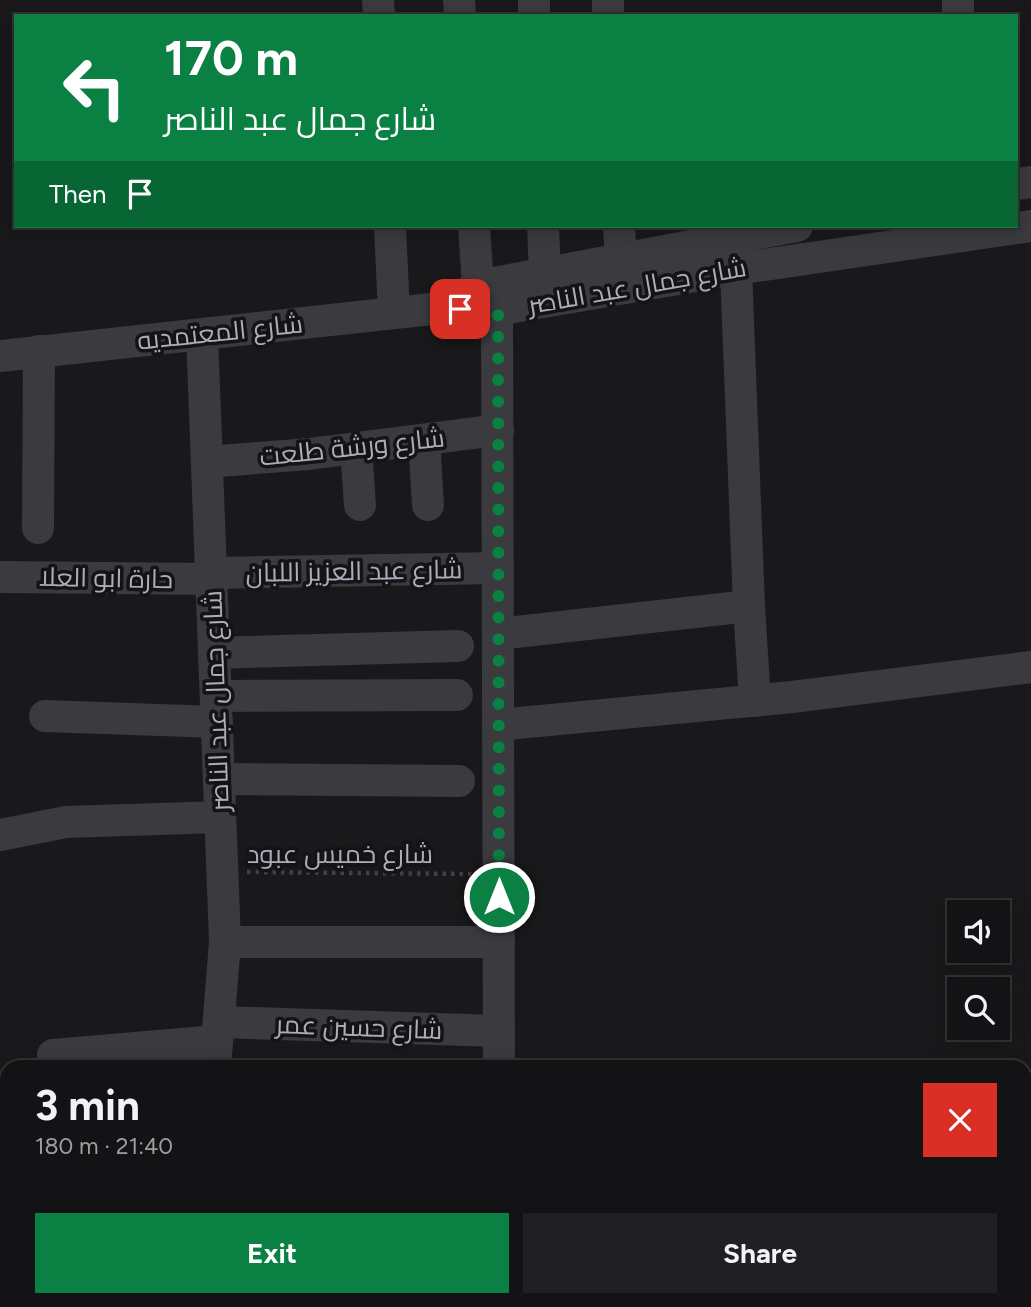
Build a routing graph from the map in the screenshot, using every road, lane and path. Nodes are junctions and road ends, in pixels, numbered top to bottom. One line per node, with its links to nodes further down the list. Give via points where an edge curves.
1 (390, 228): 14 (street)
2 (474, 228): 11 (street)
3 (543, 228): 10 (street)
4 (619, 228): 8 (street)
5 (787, 228): 8 (street, شارع جمال عبد الناصر)
6 (999, 228): 7 (street, شارع جمال عبد الناصر)
7 (951, 231): 9 (street, شارع جمال عبد الناصر)
8 (621, 260): 10 (street, شارع جمال عبد الناصر)
9 (736, 269): 13 (street, شارع جمال عبد الناصر); 28 (street)
10 (545, 274): 11 (street, شارع جمال عبد الناصر)
11 (478, 286): 12 (street, شارع جمال عبد الناصر)
12 (441, 308): 13 (street, شارع جمال عبد الناصر); 14 (street, شارع المعتمديه)
13 (498, 310): 18 (street)
14 (394, 313): 15 (street, شارع المعتمديه)
15 (202, 334): 16 (street, شارع المعتمديه); 21 (street, شارع جمال عبد الناصر)
16 (38, 351): 17 (street, شارع المعتمديه); 24 (street)
17 (0, 356)
18 (498, 430): 19 (street, شارع ورشة طلعت); 25 (street)
19 (424, 440): 20 (street, شارع ورشة طلعت); 23 (street)
20 (356, 448): 21 (street, شارع ورشة طلعت); 22 (street)
21 (207, 462): 26 (street, شارع جمال عبد الناصر)
22 (360, 505)
23 (428, 505)
24 (38, 528)
25 (498, 568): 26 (street, شارع عبد العزيز اللبان); 29 (street)
26 (211, 576): 27 (street, حارة ابو العلا); 31 (street, شارع جمال عبد الناصر)
27 (0, 577)
28 (749, 606): 29 (street); 34 (street)
29 (498, 634): 37 (street)
30 (458, 646): 31 (street)
31 (214, 653): 35 (street, شارع جمال عبد الناصر)
32 (1031, 667): 34 (street)
33 (457, 695): 35 (street)
34 (755, 701): 37 (street)
35 (216, 709): 36 (street); 38 (street, شارع جمال عبد الناصر)
36 (45, 716)
37 (498, 725): 43 (street)
38 (219, 779): 39 (street); 40 (street, شارع جمال عبد الناصر)
39 (459, 781)
40 (220, 817): 41 (street, via 66,822); 42 (street, شارع جمال عبد الناصر)
41 (0, 835)
42 (222, 872): 43 (path, شارع خميس عبود); 44 (street, شارع جمال عبد الناصر)
43 (498, 874): 45 (street)
44 (225, 942): 45 (street); 47 (street, شارع جمال عبد الناصر)
45 (499, 942): 46 (street)
46 (499, 1031): 47 (street, شارع حسين عمر); 49 (street)
47 (217, 1044): 48 (street, شارع حسين عمر)
48 (53, 1055)
49 (499, 1060)

